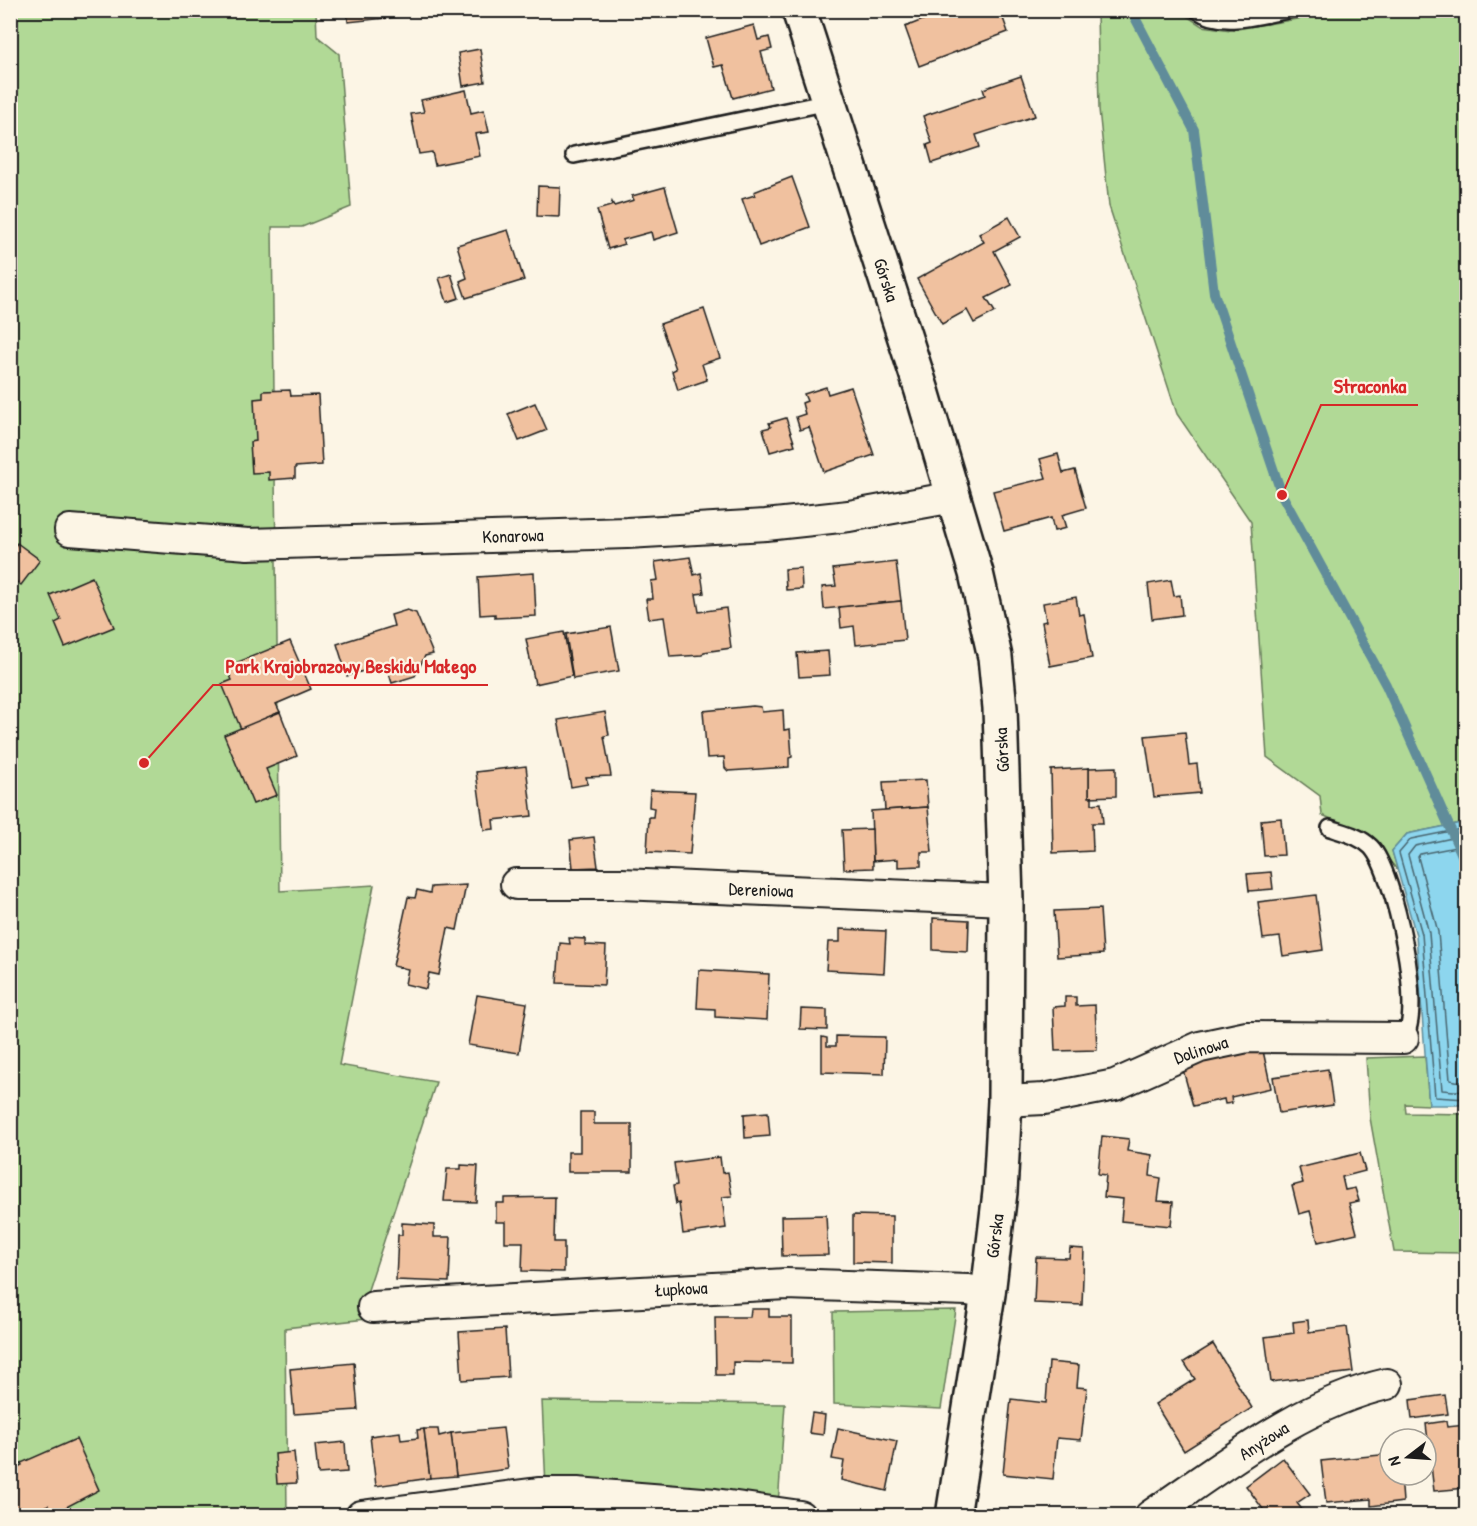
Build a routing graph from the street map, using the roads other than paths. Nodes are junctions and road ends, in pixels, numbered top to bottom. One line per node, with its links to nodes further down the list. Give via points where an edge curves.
1 (799, 10): 4 (street, Górska)
2 (1197, 10): 3 (lane, via 1205,16 1233,20)
3 (1288, 10)
4 (829, 102): 5 (lane); 6 (street, Górska)
5 (574, 156)
6 (954, 497): 7 (street, Konarowa, via 849,516 627,533 248,544); 10 (street, Górska, via 995,657 1004,780)
7 (70, 530)
8 (1330, 828): 11 (lane, via 1358,837 1372,848 1393,891 1410,990 1411,1017 1408,1034)
9 (516, 884): 10 (street, Dereniowa, via 621,884)
10 (1006, 900): 12 (street, Górska)
11 (1403, 1038): 12 (street, Dolinowa, via 1247,1037 1200,1047 1115,1085 1044,1099)
12 (1005, 1101): 13 (street, Górska, via 1000,1192)
13 (988, 1294): 14 (street, Łupkowa, via 968,1290 786,1284); 18 (street, Górska)
14 (373, 1307)
15 (1387, 1384): 19 (street, Anyżowa, via 1349,1395 1290,1423)
16 (361, 1515): 17 (street, via 538,1493 577,1493)
17 (800, 1515)
18 (953, 1515)
19 (1150, 1515)

